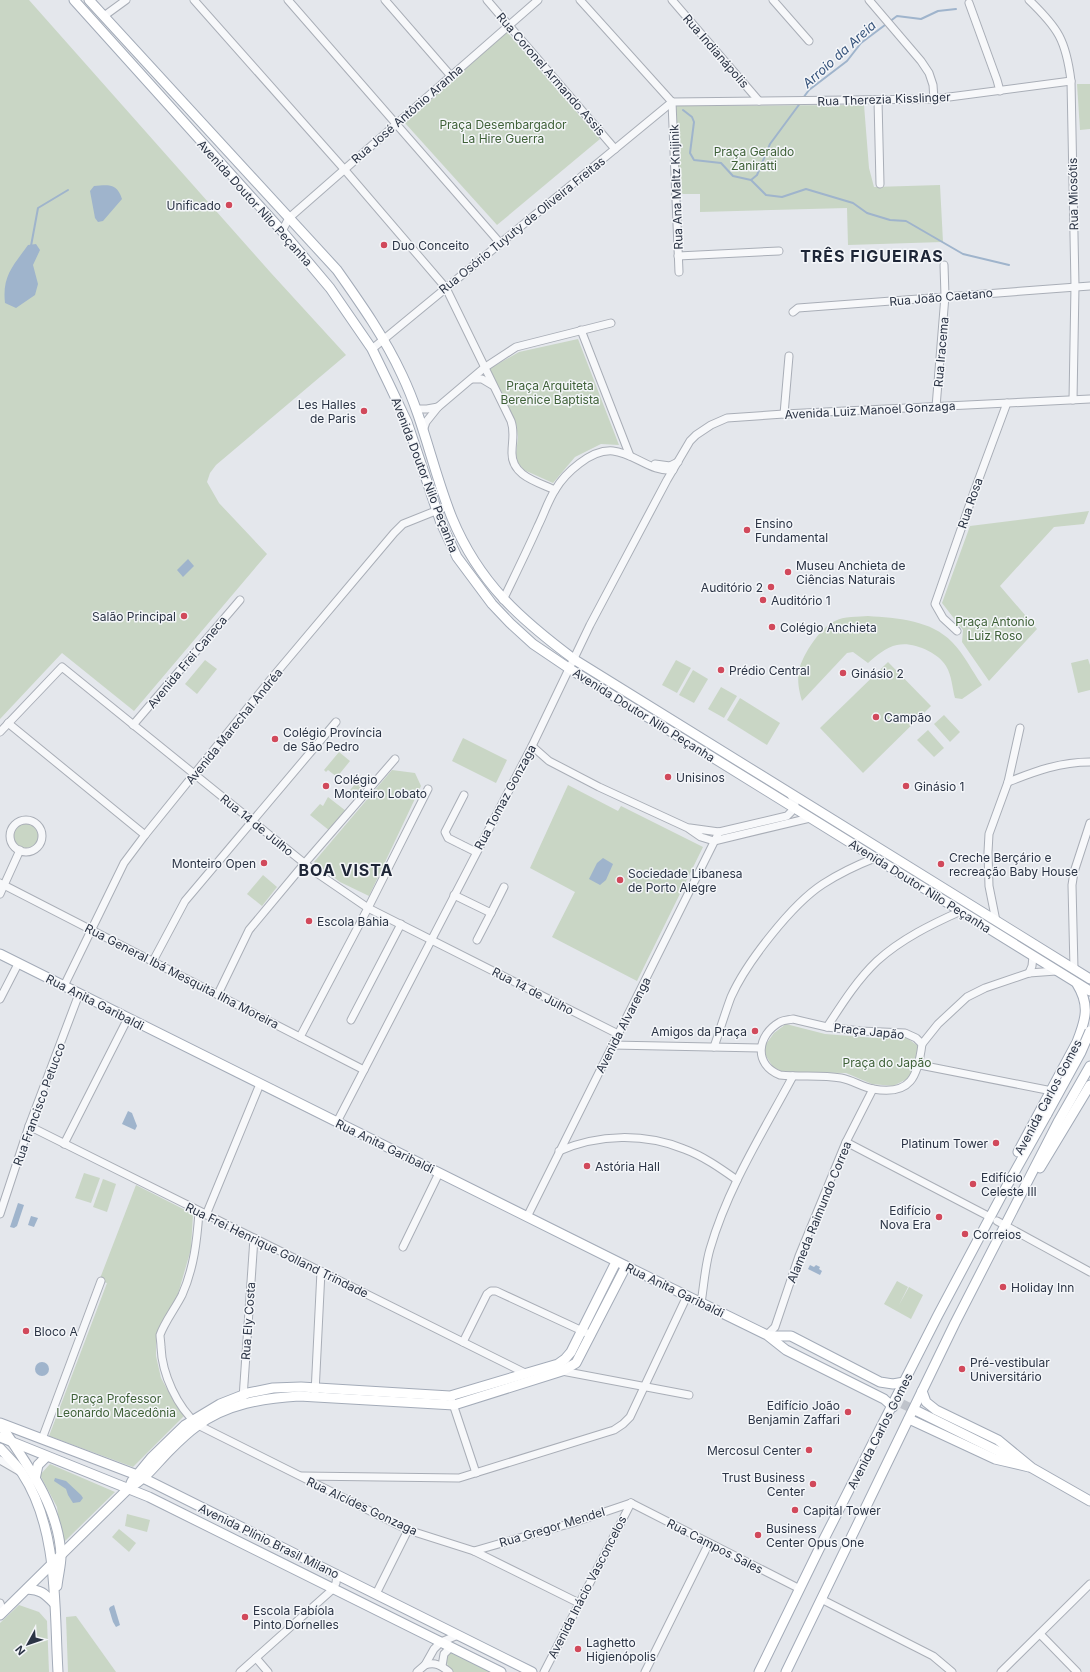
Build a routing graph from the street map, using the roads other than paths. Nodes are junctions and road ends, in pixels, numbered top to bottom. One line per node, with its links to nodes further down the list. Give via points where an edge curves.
1 (74, 0): 15 (main road, Avenida Doutor Nilo Peçanha)
2 (89, 0): 16 (main road, Avenida Doutor Nilo Peçanha)
3 (126, 0): 16 (street)
4 (194, 0): 28 (street)
5 (288, 0): 26 (street)
6 (385, 0): 19 (street)
7 (487, 0): 17 (street, Rua Coronel Armando Assis)
8 (538, 0): 17 (street, Rua José Antônio Aranha)
9 (580, 0): 25 (street)
10 (672, 0): 24 (street, Rua Indianápolis)
11 (773, 0): 18 (street)
12 (869, 0): 22 (street, via 929,73)
13 (1029, 0): 20 (street, Rua Miosótis, via 1047,17 1060,35 1067,55)
14 (969, 3): 21 (street)
15 (84, 11): 16 (main road); 31 (main road, Avenida Doutor Nilo Peçanha)
16 (104, 16): 30 (main road, Avenida Doutor Nilo Peçanha)
17 (509, 25): 19 (street, Rua José Antônio Aranha); 27 (street, Rua Coronel Armando Assis)
18 (809, 41)
19 (451, 76): 26 (street, Rua José Antônio Aranha)
20 (1071, 81): 21 (street, Rua Therezia Kisslinger); 37 (street, Rua Miosótis)
21 (1000, 91): 22 (street, Rua Therezia Kisslinger)
22 (934, 99): 23 (street, Rua Therezia Kisslinger)
23 (878, 100): 24 (street, Rua Therezia Kisslinger); 29 (street)
24 (759, 101): 25 (street, Rua Therezia Kisslinger)
25 (672, 102): 27 (street, Rua Osório Tuyuty de Oliveira Freitas); 34 (street, Rua Ana Maltz Knijinik)
26 (396, 123): 28 (street, Rua José Antônio Aranha); 32 (street)
27 (615, 149): 32 (street, Rua Osório Tuyuty de Oliveira Freitas)
28 (344, 169): 30 (street, Rua José Antônio Aranha); 39 (street)
29 (880, 184)
30 (289, 218): 31 (street, Rua José Antônio Aranha); 44 (main road, Avenida Doutor Nilo Peçanha, via 337,270)
31 (282, 231): 45 (main road, Avenida Doutor Nilo Peçanha, via 330,288)
32 (500, 243): 39 (street, Rua Osório Tuyuty de Oliveira Freitas)
33 (779, 251): 34 (street)
34 (678, 256): 36 (street, Rua Ana Maltz Knijinik)
35 (944, 265): 40 (street, Rua Iracema)
36 (679, 272)
37 (1075, 286): 38 (street, Rua João Caetano); 40 (street, Rua João Caetano); 51 (street, Rua Miosótis)
38 (1090, 286)
39 (446, 288): 44 (street, Rua Osório Tuyuty de Oliveira Freitas); 47 (street)
40 (945, 296): 41 (street, Rua João Caetano, via 798,308); 54 (street, Rua Iracema)
41 (793, 312)
42 (611, 322): 43 (street)
43 (581, 330): 47 (street, via 516,347); 58 (street)
44 (383, 340): 45 (street, Rua Osório Tuyuty de Oliveira Freitas); 55 (main road, Avenida Doutor Nilo Peçanha, via 402,375)
45 (372, 349): 65 (main road, Avenida Doutor Nilo Peçanha, via 407,422)
46 (789, 356): 56 (street)
47 (484, 368): 48 (street); 49 (street)
48 (472, 379): 49 (street, via 482,379); 53 (street)
49 (493, 385): 63 (street, via 513,427 512,456 516,467 524,476)
50 (1090, 399): 51 (street, Avenida Luiz Manoel Gonzaga)
51 (1073, 400): 52 (street, Avenida Luiz Manoel Gonzaga)
52 (1007, 403): 54 (street, Avenida Luiz Manoel Gonzaga); 68 (street, Rua Rosa, via 935,604)
53 (438, 407): 55 (street); 57 (street, via 426,422)
54 (936, 407): 56 (street, Avenida Luiz Manoel Gonzaga)
55 (416, 409): 57 (main road, Avenida Doutor Nilo Peçanha)
56 (784, 414): 59 (street, Avenida Luiz Manoel Gonzaga, via 727,418 711,424 690,441)
57 (423, 431): 64 (main road, Avenida Doutor Nilo Peçanha)
58 (630, 456): 60 (street); 63 (street, via 613,451 597,454 575,467)
59 (678, 462): 60 (street, via 670,466); 61 (street, Avenida Luiz Manoel Gonzaga)
60 (647, 464): 61 (street, via 665,471); 62 (street)
61 (673, 470): 62 (street, Rua Tomaz Gonzaga)
62 (667, 480): 69 (street, Rua Tomaz Gonzaga, via 594,618)
63 (555, 490): 67 (street)
64 (448, 506): 65 (street, Avenida Marechal Andréa); 67 (main road, Avenida Doutor Nilo Peçanha, via 468,550)
65 (437, 510): 70 (main road, Avenida Doutor Nilo Peçanha, via 457,557 492,604 533,644); 79 (street, Avenida Marechal Andréa, via 403,524 394,533)
66 (240, 600): 73 (street, Avenida Frei Caneca)
67 (503, 600): 69 (main road, Avenida Doutor Nilo Peçanha, via 539,633)
68 (957, 631)
69 (575, 660): 70 (street, Rua Tomaz Gonzaga); 82 (main road, Avenida Doutor Nilo Peçanha)
70 (570, 669): 76 (street, Rua Tomaz Gonzaga); 84 (main road, Avenida Doutor Nilo Peçanha)
71 (336, 722): 87 (street)
72 (8, 723): 73 (street, Rua 14 de Julho, via 62,667); 75 (street); 92 (street)
73 (133, 725): 79 (street, Rua 14 de Julho)
74 (1020, 728): 80 (street)
75 (0, 732)
76 (532, 746): 89 (street, via 549,761); 95 (street, Rua Tomaz Gonzaga)
77 (395, 759): 97 (street)
78 (1090, 762): 80 (street, via 1047,767)
79 (194, 775): 87 (street, Rua 14 de Julho); 92 (street, Avenida Marechal Andréa)
80 (1008, 782): 105 (street, via 989,834 989,886)
81 (428, 789): 102 (street)
82 (790, 793): 84 (street, via 794,800); 105 (main road, Avenida Doutor Nilo Peçanha)
83 (464, 795): 95 (street, via 445,832 448,838)
84 (794, 808): 85 (main road, Avenida Doutor Nilo Peçanha); 86 (street, via 787,816)
85 (810, 818): 90 (street); 96 (main road, Avenida Doutor Nilo Peçanha)
86 (767, 821): 90 (street); 91 (street)
87 (252, 822): 97 (street, Rua 14 de Julho); 112 (street, via 185,901)
88 (1090, 823): 115 (street, via 1072,885)
89 (688, 828): 91 (street); 93 (street, via 700,837)
90 (760, 830): 93 (street)
91 (719, 832): 93 (street, Avenida Alvarenga)
92 (144, 835): 107 (street, Avenida Marechal Andréa, via 124,863)
93 (714, 841): 128 (street, Avenida Alvarenga)
94 (20, 850): 94 (street, via 12,844 12,829 23,820 33,822 40,828 42,838 38,847 29,851); 98 (street)
95 (476, 852): 101 (street, Rua Tomaz Gonzaga)
96 (875, 858): 103 (main road, Avenida Doutor Nilo Peçanha); 134 (street, via 822,884 794,909 745,971 732,997)
97 (304, 864): 102 (street, Rua 14 de Julho); 122 (street, via 249,930)
98 (2, 885): 100 (street); 107 (street, Rua General Ibá Mesquita Ilha Moreira)
99 (504, 887): 104 (street)
100 (0, 894)
101 (454, 895): 104 (street); 108 (street, Rua Tomaz Gonzaga)
102 (368, 908): 106 (street, Rua 14 de Julho); 129 (street)
103 (961, 911): 111 (main road, Avenida Doutor Nilo Peçanha); 126 (street, via 903,941 877,961 855,985)
104 (491, 913): 109 (street)
105 (996, 921): 115 (main road, Avenida Doutor Nilo Peçanha)
106 (401, 924): 108 (street, Rua 14 de Julho); 125 (street)
107 (91, 929): 112 (street, Rua General Ibá Mesquita Ilha Moreira); 119 (street, Avenida Marechal Andréa)
108 (431, 940): 128 (street, Rua 14 de Julho); 138 (street, Rua Tomaz Gonzaga)
109 (477, 940)
110 (0, 954): 113 (main road, Rua Anita Garibaldi)
111 (1033, 956): 114 (main road, Avenida Doutor Nilo Peçanha); 116 (street)
112 (153, 961): 122 (street, Rua General Ibá Mesquita Ilha Moreira)
113 (18, 964): 119 (main road, Rua Anita Garibaldi); 123 (street)
114 (1056, 971): 116 (street); 118 (main road, Avenida Doutor Nilo Peçanha)
115 (1082, 971): 117 (main road, Avenida Doutor Nilo Peçanha)
116 (1029, 973): 132 (street, via 967,997 938,1024)
117 (1090, 979)
118 (1074, 981): 120 (main road, Avenida Doutor Nilo Peçanha); 131 (main road, Avenida Carlos Gomes, via 1087,1004 1085,1023)
119 (64, 986): 121 (main road, Rua Anita Garibaldi)
120 (1090, 991)
121 (79, 994): 124 (main road, Rua Anita Garibaldi); 145 (street, Rua Francisco Petucco)
122 (218, 994): 129 (street, Rua General Ibá Mesquita Ilha Moreira)
123 (0, 999)
124 (128, 1018): 140 (main road, Rua Anita Garibaldi); 147 (street)
125 (351, 1020)
126 (826, 1027): 132 (street, Praça Japão, via 905,1033); 135 (street, Praça Japão, via 793,1019 781,1021 767,1035)
127 (1090, 1031): 151 (main road, Avenida Carlos Gomes, bridge, via 1081,1052)
128 (618, 1034): 133 (street, Avenida Alvarenga)
129 (300, 1037): 138 (street, Rua General Ibá Mesquita Ilha Moreira)
130 (1090, 1039): 131 (main road)
131 (1078, 1042): 143 (main road, Avenida Carlos Gomes)
132 (922, 1044): 136 (street)
133 (612, 1045): 134 (street); 148 (street, Avenida Alvarenga)
134 (714, 1047): 135 (street)
135 (760, 1048): 139 (street, via 762,1059 771,1071)
136 (920, 1065): 142 (street, via 912,1080 904,1087 894,1090); 143 (street)
137 (1090, 1066): 152 (main road, Avenida Carlos Gomes)
138 (364, 1070): 144 (street, Rua Tomaz Gonzaga)
139 (793, 1076): 142 (street, via 843,1078); 150 (street)
140 (260, 1084): 144 (main road, Rua Anita Garibaldi); 153 (street, via 223,1175)
141 (1090, 1085): 152 (main road, Avenida Carlos Gomes)
142 (873, 1089): 146 (street, Alameda Raimundo Correa)
143 (1052, 1091): 151 (main road, Avenida Carlos Gomes, via 1011,1166)
144 (337, 1122): 149 (main road, Rua Anita Garibaldi)
145 (29, 1126): 147 (street, Rua Frei Henrique Golland Trindade); 154 (street, Rua Francisco Petucco)
146 (846, 1142): 156 (street); 167 (street, Alameda Raimundo Correa, via 799,1256 775,1327)
147 (64, 1144): 153 (street, Rua Frei Henrique Golland Trindade)
148 (559, 1152): 150 (street, via 598,1140 633,1137 659,1140 685,1149); 155 (street, Avenida Alvarenga)
149 (440, 1173): 155 (main road, Rua Anita Garibaldi); 158 (street)
150 (737, 1180): 165 (street, via 722,1212 709,1250)
151 (1004, 1191): 156 (main road, Avenida Carlos Gomes)
152 (1018, 1201): 156 (main road, Avenida Carlos Gomes)
153 (203, 1213): 157 (street, Rua Frei Henrique Golland Trindade); 183 (street, via 196,1252 182,1294 160,1335 161,1356 166,1375 177,1398)
154 (0, 1214)
155 (527, 1217): 159 (main road, Rua Anita Garibaldi)
156 (997, 1221): 162 (street); 171 (main road, Avenida Carlos Gomes); 174 (main road, Avenida Carlos Gomes)
157 (254, 1238): 161 (street, Rua Frei Henrique Golland Trindade); 175 (street, Rua Ely Costa)
158 (403, 1247)
159 (616, 1262): 160 (main road, Rua Anita Garibaldi); 166 (main road)
160 (626, 1266): 164 (main road, Rua Anita Garibaldi); 166 (main road)
161 (321, 1271): 168 (street, Rua Frei Henrique Golland Trindade); 173 (street)
162 (1090, 1272)
163 (101, 1281): 186 (street)
164 (687, 1296): 165 (main road, Rua Anita Garibaldi); 172 (street)
165 (701, 1303): 167 (main road, Rua Anita Garibaldi)
166 (587, 1333): 168 (street, via 496,1291 491,1291 487,1294); 169 (main road, via 576,1363); 170 (main road, via 558,1364)
167 (769, 1336): 171 (main road, Rua Anita Garibaldi, via 791,1336 880,1382); 179 (main road)
168 (463, 1342): 170 (street, Rua Frei Henrique Golland Trindade)
169 (562, 1371): 172 (street); 178 (main road)
170 (525, 1373): 178 (main road)
171 (904, 1382): 179 (main road, Avenida Carlos Gomes)
172 (643, 1386): 176 (street); 193 (street, via 630,1417 614,1430)
173 (315, 1388): 175 (main road, via 273,1388); 177 (street); 178 (main road)
174 (922, 1391): 182 (main road, Avenida Carlos Gomes); 191 (main road, via 926,1402 936,1410 998,1440)
175 (243, 1394): 180 (street, Rua Ely Costa); 183 (main road, via 220,1404)
176 (689, 1395)
177 (315, 1397): 178 (main road); 180 (main road, via 277,1397)
178 (452, 1401): 193 (street)
179 (891, 1403): 209 (main road, Avenida Carlos Gomes)
180 (243, 1404): 183 (main road)
181 (917, 1411): 191 (main road)
182 (909, 1419): 191 (main road, via 995,1459); 211 (main road, Avenida Carlos Gomes)
183 (195, 1422): 194 (street, Rua Alcídes Gonzaga); 195 (main road, via 164,1444)
184 (0, 1423): 186 (main road, Avenida Plínio Brasil Milano); 187 (main road)
185 (0, 1437): 187 (main road, Avenida Plínio Brasil Milano)
186 (42, 1439): 195 (main road, Avenida Plínio Brasil Milano)
187 (12, 1442): 189 (main road, Avenida Plínio Brasil Milano); 196 (main road)
188 (0, 1448): 192 (main road)
189 (46, 1456): 196 (main road, via 38,1466); 197 (main road, Avenida Plínio Brasil Milano)
190 (0, 1460): 192 (street)
191 (1032, 1468): 198 (main road)
192 (21, 1472): 204 (main road, via 39,1507 47,1532)
193 (476, 1473): 194 (street, via 459,1478)
194 (300, 1476): 200 (street, Rua Alcídes Gonzaga)
195 (140, 1477): 197 (main road, via 132,1481); 205 (main road, Avenida Plínio Brasil Milano)
196 (35, 1479): 203 (main road, via 48,1502)
197 (129, 1488): 203 (main road); 207 (main road, Avenida Plínio Brasil Milano)
198 (1090, 1501)
199 (631, 1503): 201 (street, Rua Campos Sales); 202 (street, Rua Gregor Mendel); 213 (street, Avenida Inácio Vasconcelos)
200 (408, 1530): 202 (street, Rua Alcídes Gonzaga); 210 (street)
201 (709, 1542): 209 (street, Rua Campos Sales); 230 (street)
202 (474, 1551): 213 (street, Rua Alcídes Gonzaga)
203 (61, 1556): 204 (main road); 212 (main road)
204 (51, 1566): 208 (main road); 212 (main road)
205 (337, 1574): 207 (street); 210 (main road, Avenida Plínio Brasil Milano)
206 (1090, 1584): 215 (street)
207 (333, 1588): 217 (main road, Avenida Plínio Brasil Milano); 219 (street)
208 (27, 1589): 212 (main road, via 45,1593); 214 (main road)
209 (800, 1589): 231 (main road, Avenida Carlos Gomes)
210 (376, 1594): 216 (main road, Avenida Plínio Brasil Milano)
211 (821, 1600): 232 (main road, Avenida Carlos Gomes); 233 (street, via 933,1656)
212 (54, 1603): 222 (main road)
213 (579, 1603): 229 (street, Avenida Inácio Vasconcelos)
214 (1, 1610)
215 (1040, 1634): 234 (street); 235 (street)
216 (458, 1635): 217 (street); 228 (main road, Avenida Plínio Brasil Milano)
217 (441, 1642): 218 (main road, Avenida Plínio Brasil Milano); 220 (street)
218 (451, 1648): 221 (street, via 444,1654); 227 (main road, Avenida Plínio Brasil Milano)
219 (256, 1658): 223 (street); 224 (street)
220 (425, 1665): 221 (street, via 431,1663); 225 (street)
221 (442, 1666): 226 (street)
222 (58, 1672)
223 (240, 1672)
224 (268, 1672)
225 (418, 1672)
226 (449, 1672)
227 (501, 1672)
228 (532, 1672)
229 (544, 1672)
230 (644, 1672)
231 (759, 1672)
232 (786, 1672)
233 (952, 1672)
234 (1001, 1672)
235 (1077, 1672)

